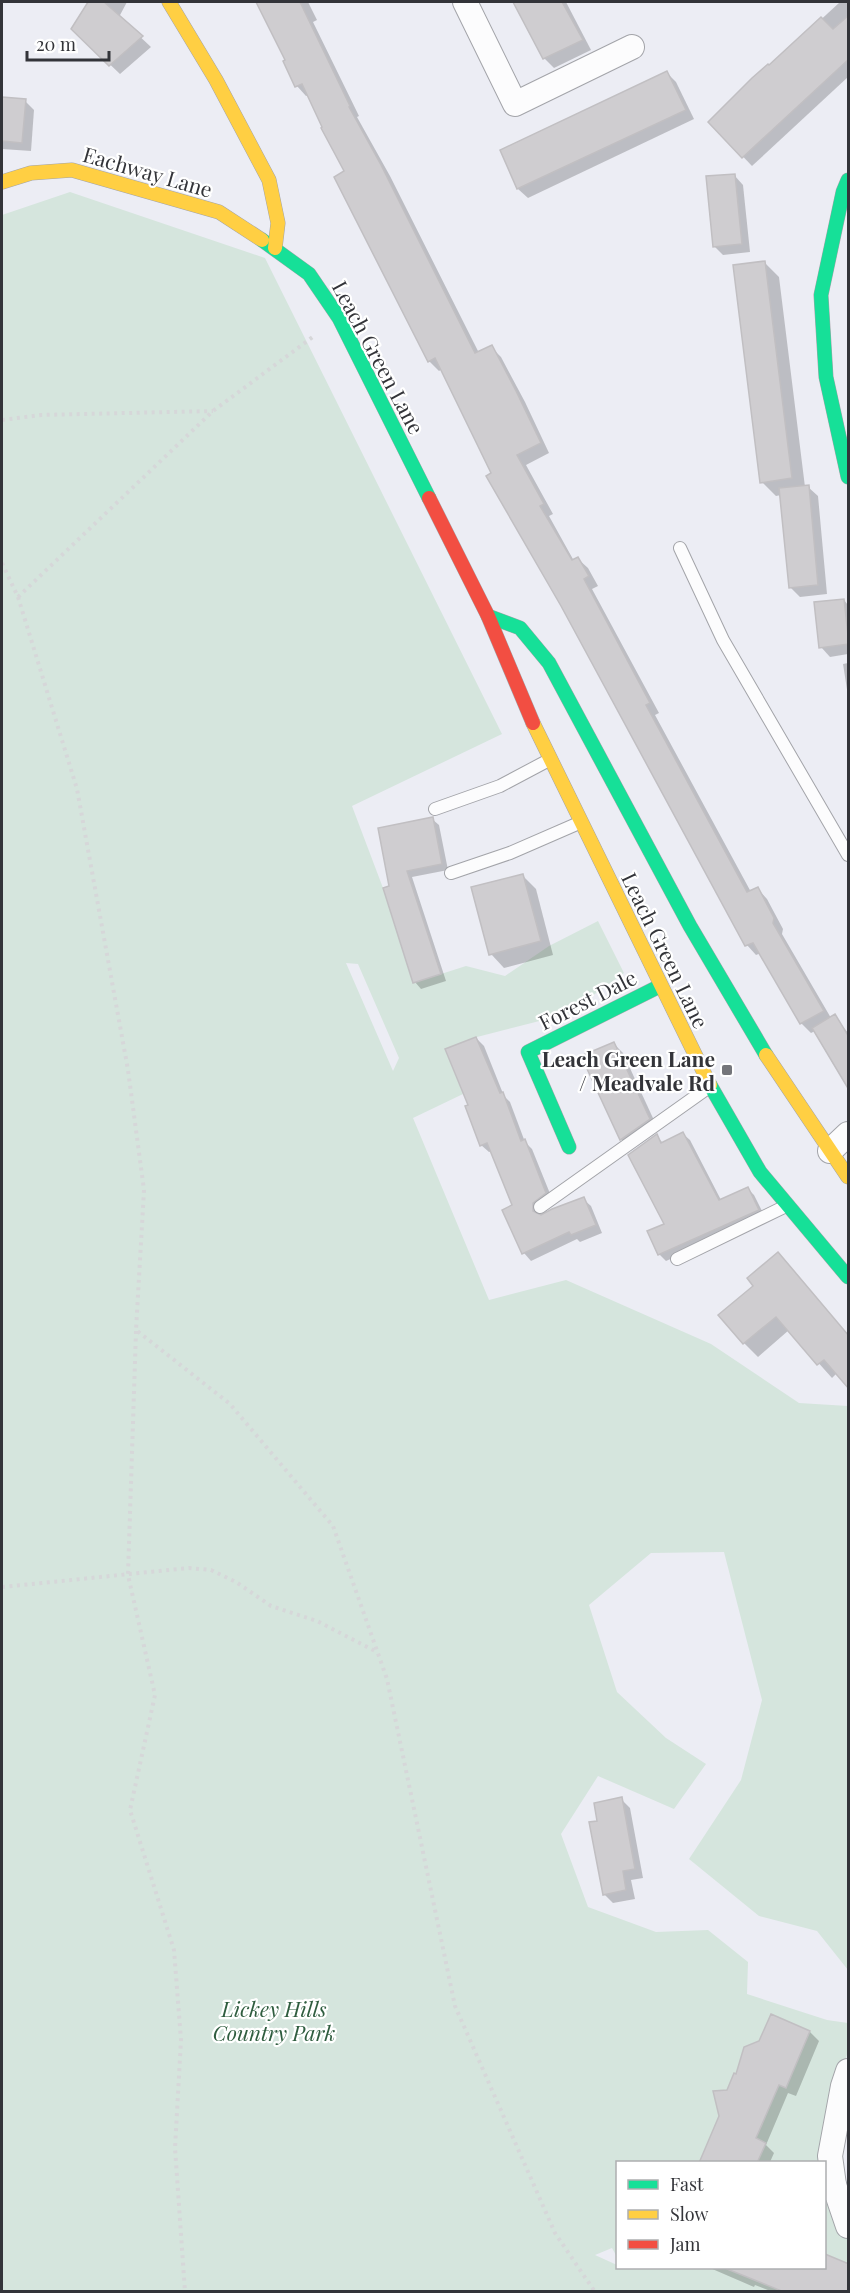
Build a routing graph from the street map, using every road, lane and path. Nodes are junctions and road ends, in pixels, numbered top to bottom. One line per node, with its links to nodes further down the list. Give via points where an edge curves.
1 (169, 2): 6 (street, via 269,180 278,223)
2 (465, 2): 3 (street, via 515,104)
3 (632, 47)
4 (849, 180): 10 (street, via 821,295 826,377)
5 (2, 182): 6 (street, Eachway Lane, via 31,173 72,170 219,212)
6 (274, 248): 7 (street, Leach Green Lane, via 309,274)
7 (339, 318): 8 (path); 14 (street, Leach Green Lane)
8 (213, 411): 9 (path, via 41,414); 13 (path)
9 (2, 420)
10 (849, 477)
11 (680, 548): 18 (lane, via 723,640)
12 (2, 563): 13 (path)
13 (18, 597): 30 (path, via 77,789 128,1070 144,1190)
14 (488, 616): 15 (street, Leach Green Lane); 24 (street, Leach Green Lane, via 520,628 549,663 771,1066)
15 (550, 760): 16 (lane, via 500,786); 17 (street, Leach Green Lane)
16 (435, 808)
17 (580, 822): 19 (lane, via 510,853); 20 (street, Leach Green Lane)
18 (849, 855)
19 (451, 873)
20 (660, 986): 21 (street, Leach Green Lane); 23 (street, Forest Dale, via 528,1052)
21 (710, 1086): 26 (street, Leach Green Lane, via 760,1172); 27 (lane)
22 (849, 1134): 24 (street)
23 (569, 1147)
24 (830, 1151): 25 (street, Leach Green Lane)
25 (849, 1176)
26 (788, 1205): 28 (lane); 29 (street, Leach Green Lane)
27 (540, 1207)
28 (677, 1259)
29 (849, 1277)
30 (136, 1330): 31 (path); 33 (path, via 230,1404 333,1526)
31 (128, 1575): 32 (path); 33 (path, via 189,1568 211,1570 271,1606 317,1621); 37 (path, via 155,1695 130,1810 174,1950 181,2040 175,2148)
32 (2, 1587)
33 (378, 1652): 38 (path, via 387,1679 455,2006 555,2233)
34 (849, 2071): 35 (street, via 830,2156)
35 (829, 2187): 36 (street)
36 (849, 2226)
37 (185, 2292)
38 (596, 2292)

